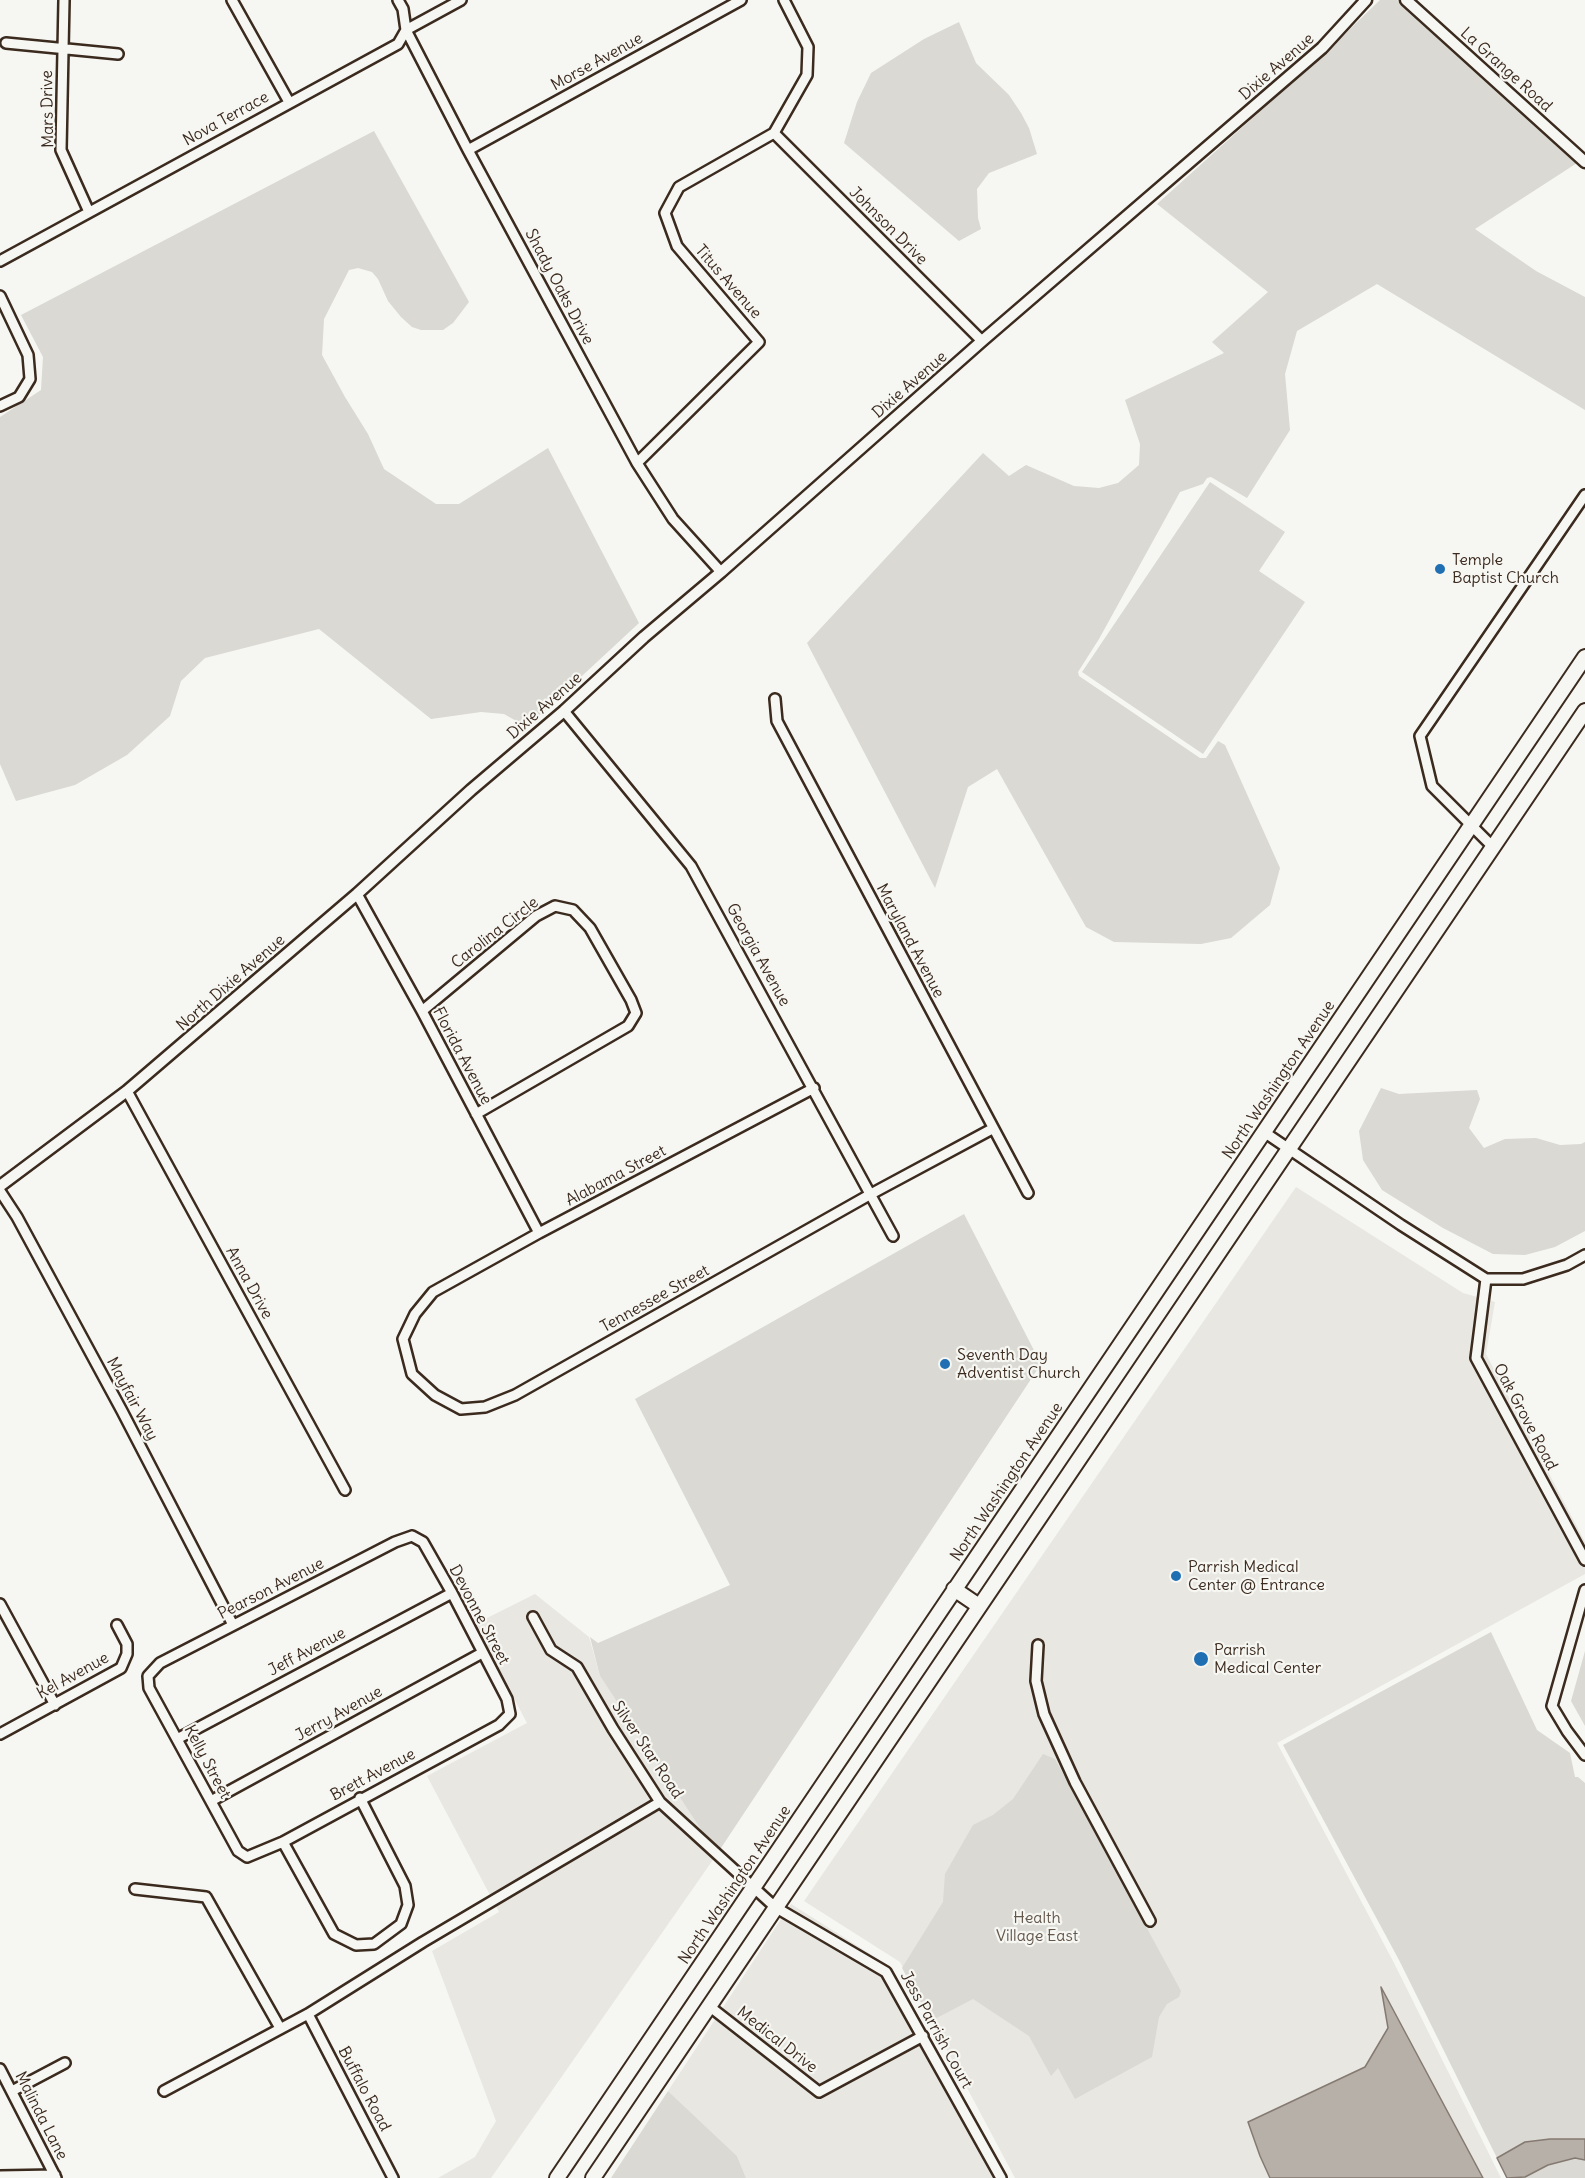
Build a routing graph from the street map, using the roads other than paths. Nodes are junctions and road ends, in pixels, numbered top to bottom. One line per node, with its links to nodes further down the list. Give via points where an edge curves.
1 (64, 0): 11 (street, Mars Drive)
2 (232, 0): 13 (street)
3 (398, 0): 9 (street, Shady Oaks Drive)
4 (461, 0): 9 (street, Nova Terrace)
5 (741, 0): 15 (street, Morse Avenue)
6 (784, 0): 14 (street, via 808,47 807,75)
7 (1366, 0): 20 (street, Dixie Avenue, via 1322,48)
8 (1406, 0): 16 (street, La Grange Road)
9 (406, 30): 13 (street, Nova Terrace, via 398,44); 15 (street, Shady Oaks Drive)
10 (6, 43): 11 (street)
11 (62, 48): 12 (street); 17 (street, Mars Drive, via 61,150)
12 (118, 54)
13 (289, 102): 17 (street, Nova Terrace)
14 (774, 133): 20 (street, Johnson Drive); 22 (street, Titus Avenue, via 679,187 665,213 677,246 759,342)
15 (468, 150): 22 (street, Shady Oaks Drive)
16 (1585, 162)
17 (89, 212): 18 (street, Nova Terrace)
18 (0, 261)
19 (0, 296): 21 (street, via 28,355 30,379 19,397)
20 (982, 341): 24 (street, Dixie Avenue)
21 (0, 406)
22 (637, 463): 24 (street, Shady Oaks Drive, via 673,519)
23 (1585, 495): 30 (street, via 1420,736 1432,786)
24 (721, 572): 27 (street, Dixie Avenue)
25 (1585, 657): 30 (main road, North Washington Avenue)
26 (775, 699): 37 (street, Maryland Avenue, via 777,721)
27 (564, 711): 29 (street, Dixie Avenue); 34 (street, Georgia Avenue, via 691,866)
28 (1585, 711): 31 (main road)
29 (471, 790): 32 (street, North Dixie Avenue)
30 (1471, 825): 31 (street); 38 (main road, North Washington Avenue)
31 (1493, 847): 39 (main road)
32 (357, 894): 33 (street, Florida Avenue); 35 (street, North Dixie Avenue)
33 (422, 1011): 36 (street, Florida Avenue); 36 (street, Carolina Circle, via 536,916 555,906 573,910 590,928 631,1000 636,1012 628,1026)
34 (814, 1088): 42 (street, Georgia Avenue); 43 (street, Alabama Street)
35 (127, 1091): 40 (street, North Dixie Avenue); 48 (street, Anna Drive)
36 (476, 1114): 43 (street, Florida Avenue)
37 (992, 1129): 41 (street, Maryland Avenue); 42 (street, Tennessee Street)
38 (1264, 1132): 39 (street); 51 (main road, North Washington Avenue)
39 (1288, 1148): 46 (street); 55 (main road)
40 (0, 1188): 58 (street, Mayfair Way)
41 (1028, 1193)
42 (871, 1194): 44 (street, Georgia Avenue); 47 (street, Tennessee Street, via 515,1395 485,1407 461,1409 435,1395 412,1374 403,1340 415,1314)
43 (539, 1233): 47 (street, Alabama Street)
44 (893, 1236)
45 (1585, 1255): 46 (street, via 1568,1265 1523,1279)
46 (1486, 1279): 50 (street, Oak Grove Road, via 1476,1358)
47 (433, 1292)
48 (345, 1490)
49 (412, 1536): 53 (street, Devonne Street, via 423,1542); 58 (street, Pearson Avenue)
50 (1585, 1560)
51 (954, 1589): 55 (main road); 72 (main road, North Washington Avenue)
52 (1585, 1590): 66 (street, via 1552,1706)
53 (452, 1593): 60 (street, Devonne Street); 65 (street, Jeff Avenue)
54 (0, 1604): 62 (street)
55 (979, 1606): 74 (main road)
56 (533, 1617): 69 (street, Silver Star Road, via 551,1650 577,1667)
57 (117, 1625): 62 (street, Kel Avenue, via 127,1644 121,1668)
58 (233, 1625): 61 (street, Pearson Avenue, via 160,1663)
59 (1038, 1645): 75 (street, via 1036,1681 1044,1714 1075,1782)
60 (482, 1653): 63 (street, Devonne Street, via 507,1699); 68 (street, Jerry Avenue)
61 (148, 1676): 65 (street, Kelly Street, via 149,1688)
62 (55, 1705): 64 (street, Kel Avenue)
63 (510, 1714): 67 (street, Brett Avenue, via 499,1725)
64 (0, 1734)
65 (177, 1739): 68 (street, Kelly Street)
66 (1585, 1755)
67 (360, 1798): 70 (street, Brett Avenue); 70 (street, via 405,1886 408,1905 400,1924 374,1944 356,1946 334,1934)
68 (211, 1801): 71 (street, Kelly Street, via 238,1851)
69 (660, 1802): 72 (street, Silver Star Road); 77 (street)
70 (283, 1842): 71 (street, Brett Avenue)
71 (247, 1857)
72 (753, 1888): 74 (street, Jess Parrish Court); 87 (main road, North Washington Avenue)
73 (135, 1889): 78 (street, via 206,1897)
74 (775, 1907): 76 (main road); 79 (street, Jess Parrish Court, via 886,1971)
75 (1150, 1921)
76 (709, 2006): 79 (street, Medical Drive, via 819,2092); 88 (main road)
77 (308, 2014): 78 (street); 86 (street, Buffalo Road)
78 (280, 2028): 83 (street)
79 (922, 2036): 89 (street, Jess Parrish Court)
80 (65, 2063): 82 (street)
81 (0, 2069): 82 (street, Malinda Lane)
82 (12, 2091): 85 (street, Malinda Lane)
83 (164, 2091)
84 (0, 2176): 85 (street)
85 (55, 2176)
86 (393, 2178)
87 (557, 2178)
88 (593, 2178)
89 (1001, 2178)

